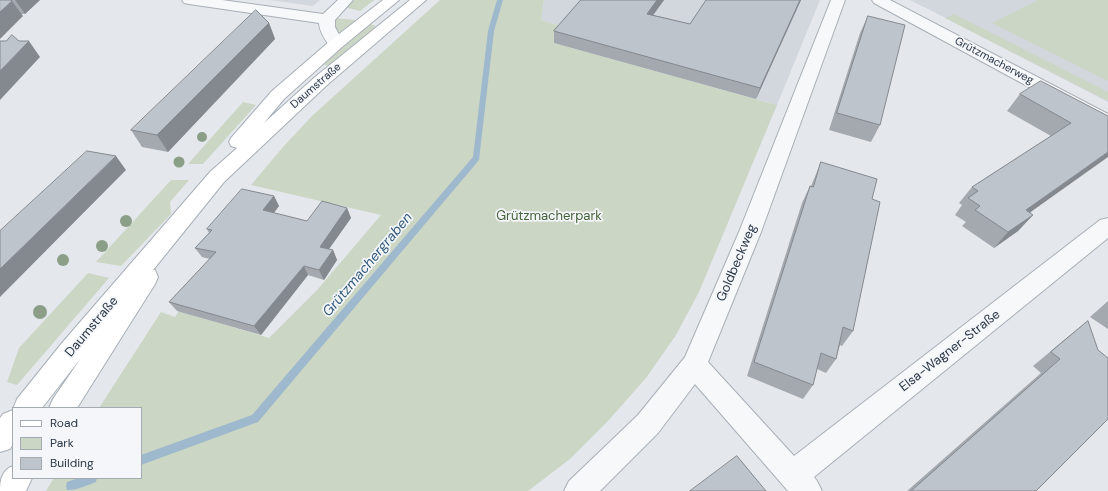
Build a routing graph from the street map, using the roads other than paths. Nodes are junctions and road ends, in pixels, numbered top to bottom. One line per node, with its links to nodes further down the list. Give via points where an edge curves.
1 (189, 0): 7 (street)
2 (346, 0): 7 (street)
3 (392, 0): 8 (main road, Daumstraße)
4 (419, 0): 10 (main road, Daumstraße, via 321,81)
5 (838, 0): 13 (street, Goldbeckweg, via 750,232)
6 (879, 0): 9 (street, Grützmacherweg)
7 (327, 19): 8 (street, Daumstraße, via 327,27)
8 (336, 44): 10 (main road, Daumstraße, via 278,95 241,137)
9 (1108, 122)
10 (217, 177): 12 (main road, Daumstraße)
11 (1108, 226): 19 (street, Elsa-Wagner-Straße)
12 (175, 228): 14 (main road, Daumstraße); 15 (main road, Daumstraße, via 134,299)
13 (694, 364): 19 (street); 21 (street, Goldbeckweg, via 648,424)
14 (27, 407)
15 (63, 407)
16 (12, 424): 17 (main road)
17 (0, 439)
18 (17, 479): 20 (main road)
19 (800, 483)
20 (10, 491)
21 (579, 491)

